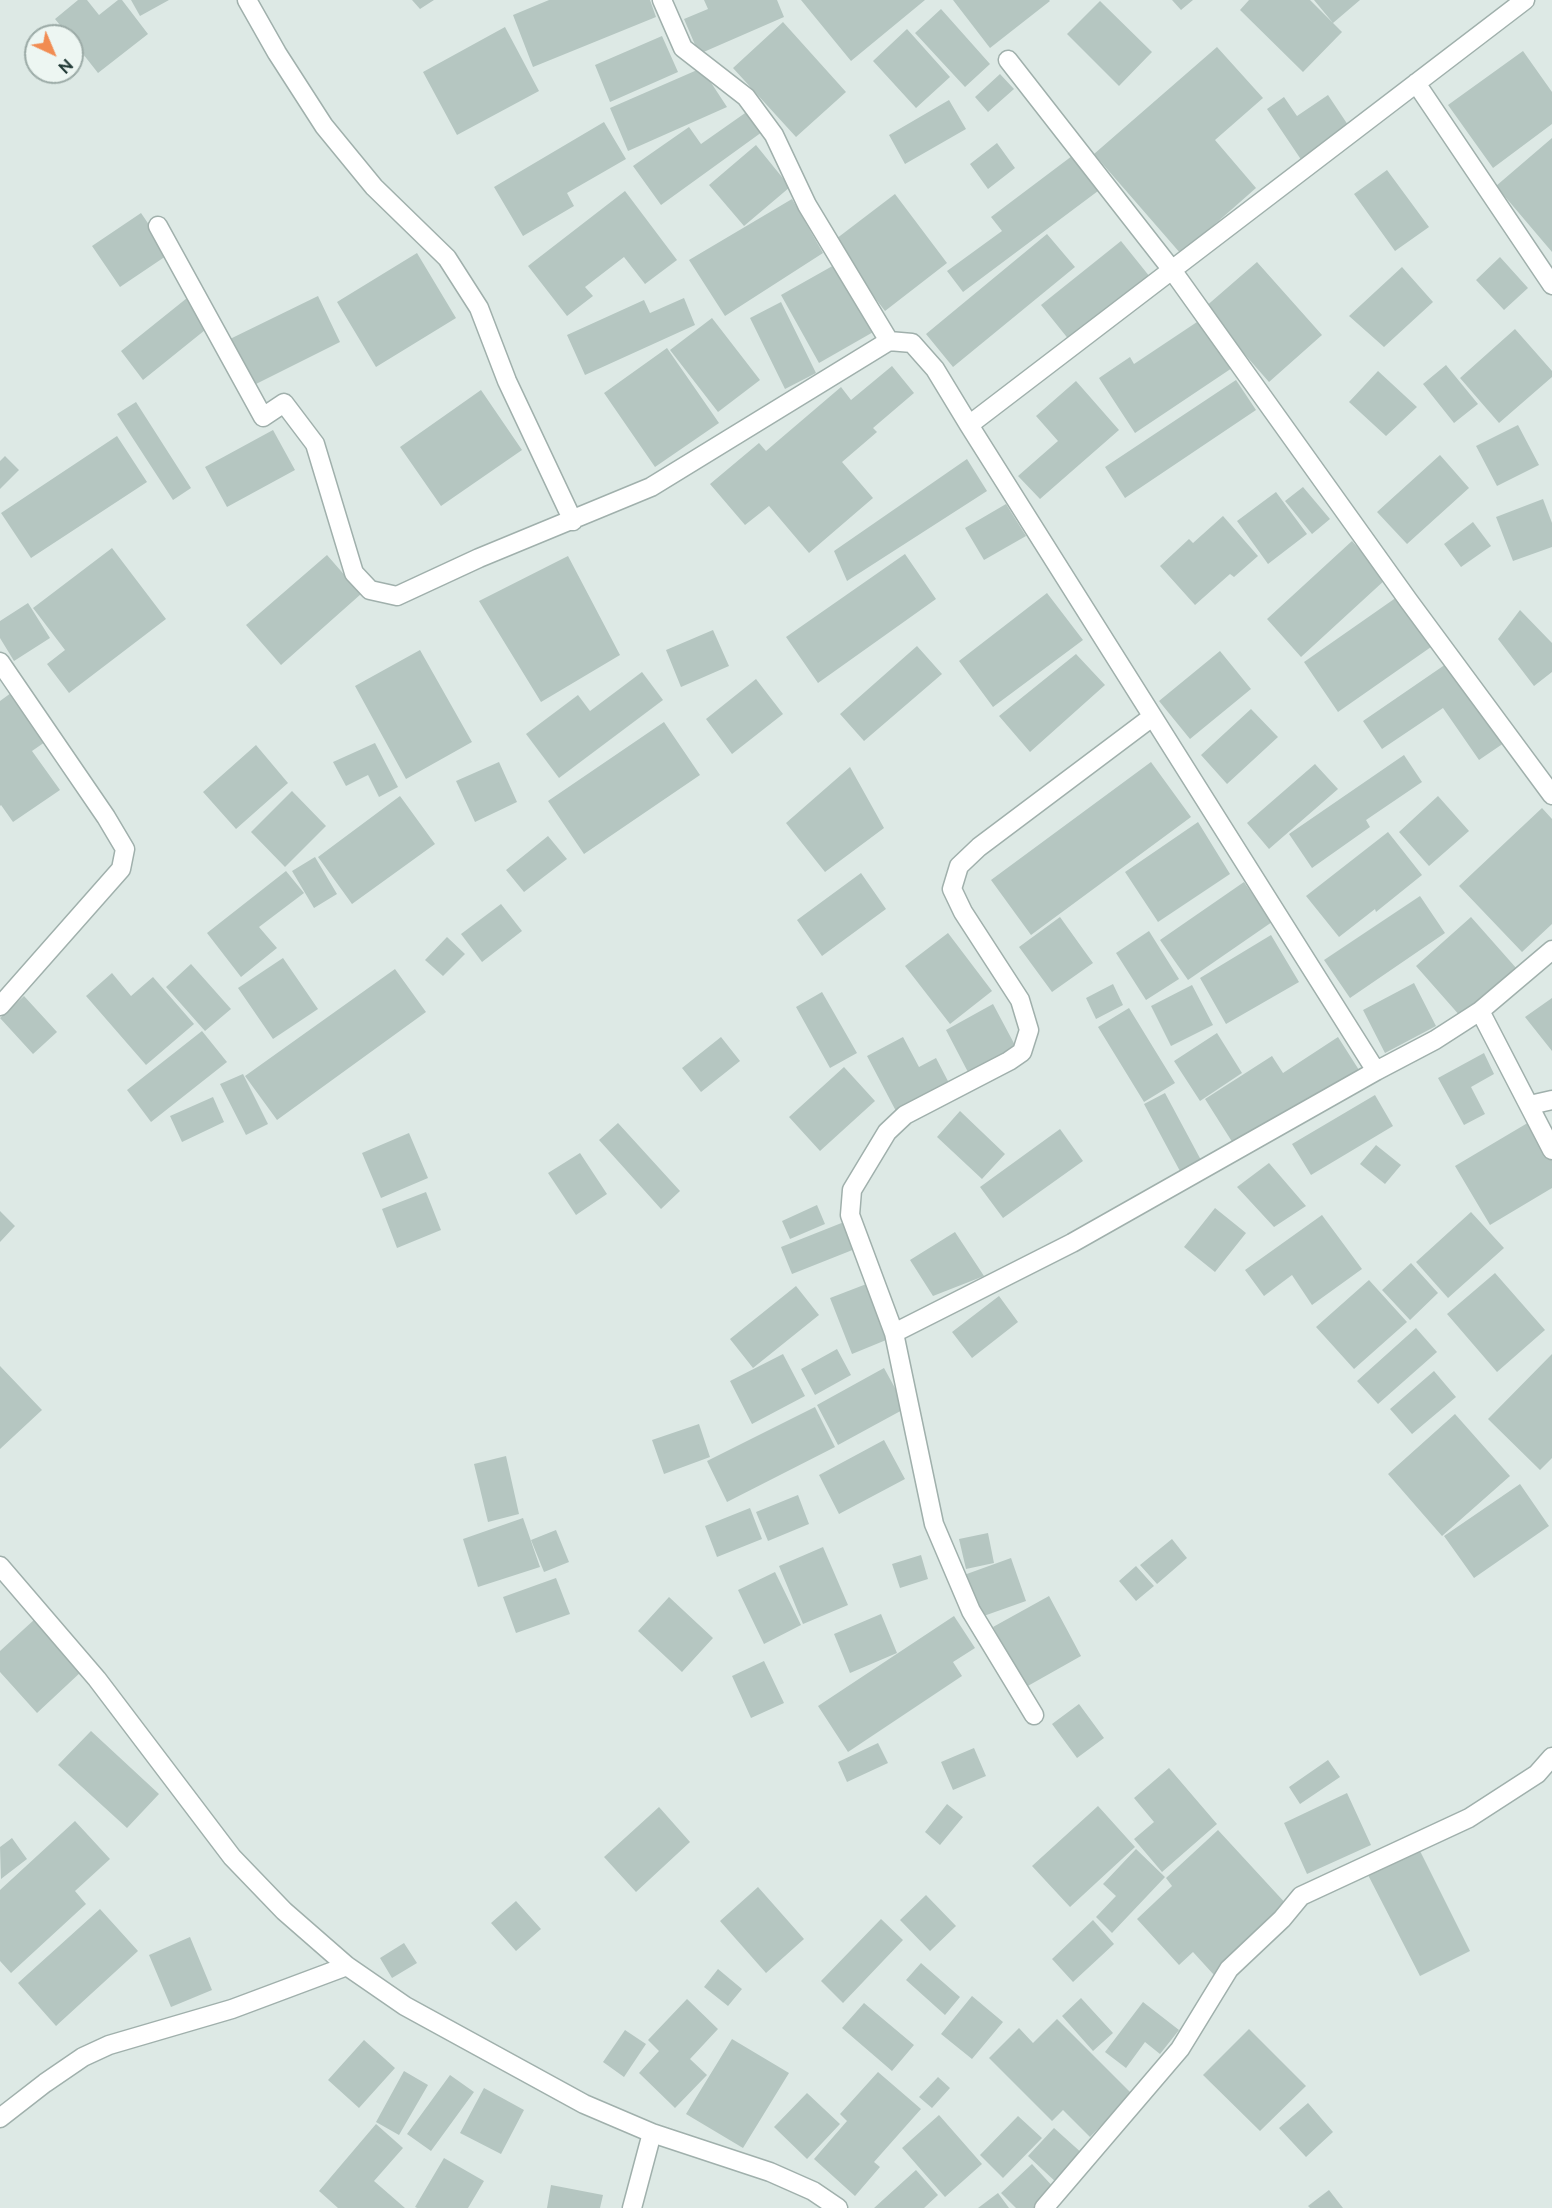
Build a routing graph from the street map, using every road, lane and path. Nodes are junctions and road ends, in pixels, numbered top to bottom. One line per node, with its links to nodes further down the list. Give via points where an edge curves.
1 (248, 0): 11 (street, via 324,126 374,187 447,258 479,308 507,381)
2 (662, 0): 9 (street, via 683,48 746,98 774,135 807,205)
3 (1525, 0): 5 (street)
4 (1008, 60): 7 (street)
5 (1416, 83): 7 (street); 8 (street)
6 (158, 226): 11 (street, via 263,417 284,403 315,444 354,573 370,590 397,596)
7 (1172, 270): 10 (street); 14 (street)
8 (1552, 285)
9 (889, 341): 10 (street, via 912,343 935,369); 11 (street, via 651,487)
10 (969, 425): 13 (street)
11 (573, 520)
12 (0, 662): 16 (street, via 125,849 121,869)
13 (1152, 717): 18 (street); 22 (street, via 959,866 952,889 1020,1000 1029,1030 1022,1052 1009,1061 905,1115 887,1132 852,1190 850,1215)
14 (1552, 795)
15 (1552, 950): 17 (street)
16 (0, 1006)
17 (1480, 1011): 18 (street); 20 (street)
18 (1376, 1071): 22 (street, via 1072,1243)
19 (1552, 1100): 20 (street)
20 (1530, 1105): 21 (street)
21 (1552, 1150)
22 (894, 1333): 24 (street, via 934,1524 971,1611)
23 (0, 1566): 26 (street, via 97,1679 232,1857 284,1911)
24 (1034, 1715)
25 (1552, 1757): 31 (street, via 1537,1774 1469,1818 1301,1896 1229,1969 1180,2049)
26 (347, 1966): 27 (street, via 232,2009 110,2045 83,2057); 28 (street, via 405,2006 584,2104)
27 (0, 2118)
28 (652, 2133): 29 (street); 30 (street, via 770,2172 813,2191)
29 (632, 2208)
30 (838, 2208)
31 (1044, 2208)

